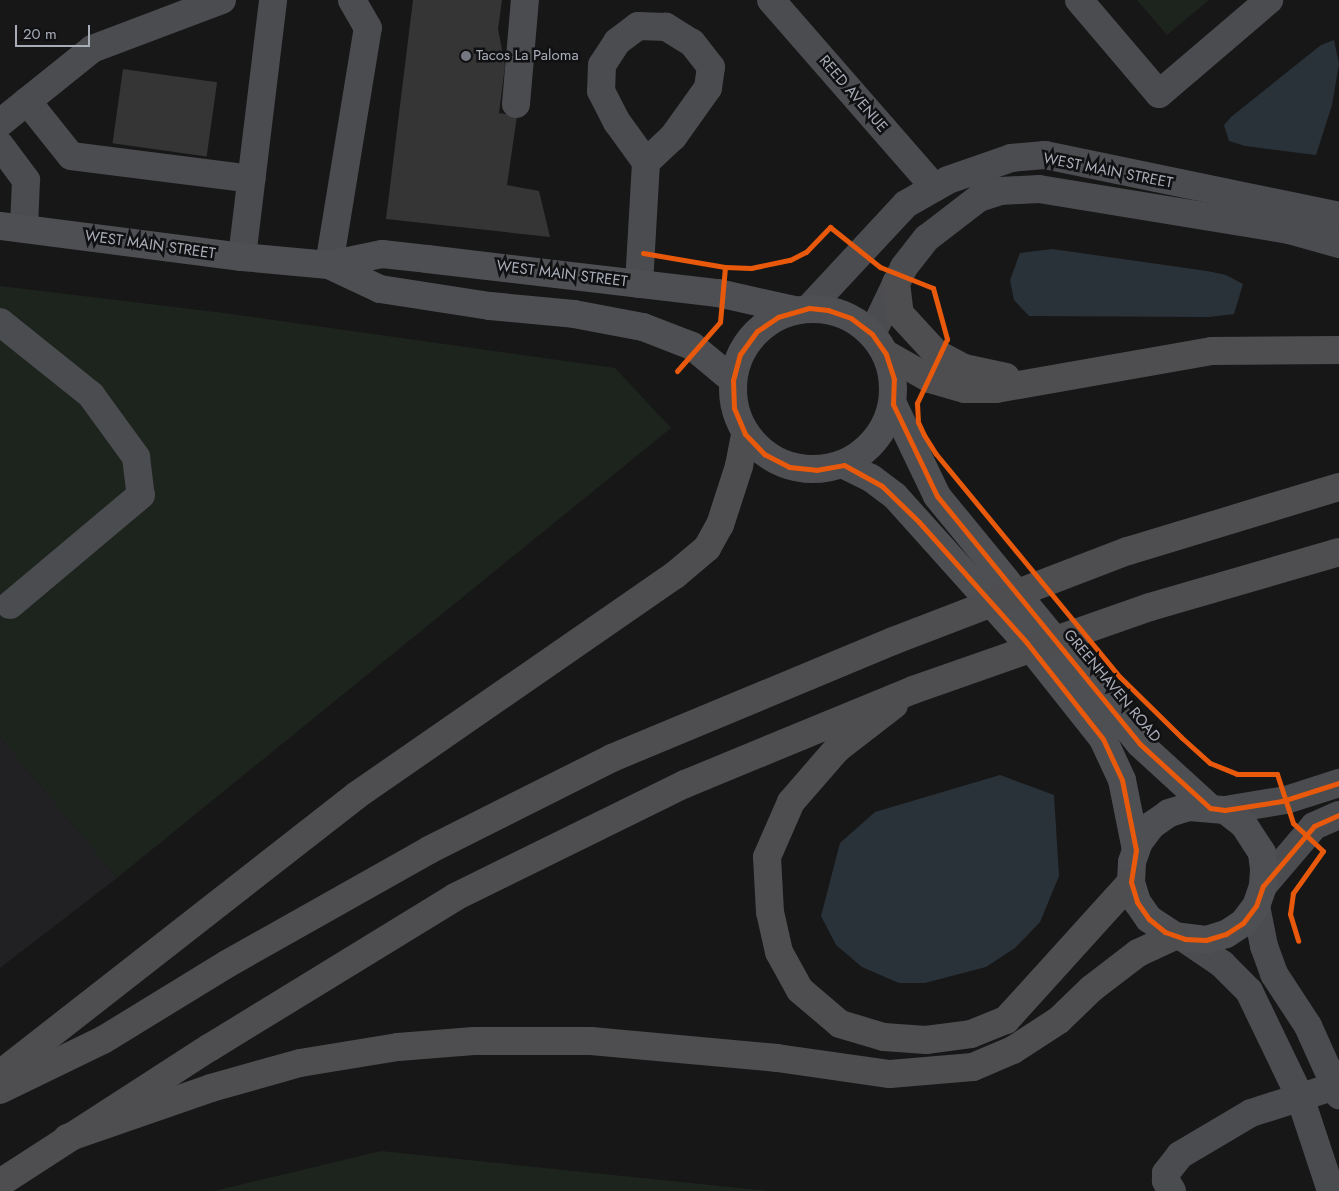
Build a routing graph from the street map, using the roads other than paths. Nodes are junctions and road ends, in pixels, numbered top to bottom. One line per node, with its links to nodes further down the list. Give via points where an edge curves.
1 (222, 0): 8 (street, via 92,49)
2 (273, 0): 13 (street)
3 (352, 0): 19 (street, via 368,28)
4 (525, 0): 9 (street)
5 (771, 0): 14 (street, REED AVENUE)
6 (1079, 0): 7 (street, via 1159,94)
7 (1269, 0)
8 (27, 101): 10 (street); 13 (street, via 71,156)
9 (516, 104)
10 (0, 123)
11 (0, 144): 16 (street, via 26,180)
12 (646, 162): 12 (street, via 617,122 601,91 602,65 617,42 638,26 666,28 692,44 711,67 708,88 673,138); 21 (street)
13 (252, 179): 18 (street)
14 (935, 188): 15 (street, WEST MAIN STREET, via 1011,158 1045,155); 22 (street, WEST MAIN STREET, via 906,204)
15 (1338, 212): 17 (street)
16 (12, 227): 18 (main road, WEST MAIN STREET)
17 (1334, 242): 20 (street, WEST MAIN STREET, via 1289,230 1039,189 1000,191 979,198 927,238)
18 (242, 257): 19 (main road, WEST MAIN STREET)
19 (329, 265): 21 (main road, WEST MAIN STREET, via 382,254); 26 (main road, WEST MAIN STREET, via 380,289 490,306 574,314 644,327 692,346)
20 (896, 283): 24 (street, WEST MAIN STREET); 27 (highway, via 900,314 936,353 964,368)
21 (639, 284): 22 (main road, WEST MAIN STREET, via 722,294)
22 (801, 309): 24 (main road, via 828,310 852,318); 26 (main road, via 757,331 740,354)
23 (0, 322): 33 (street, via 91,396 136,457 141,495)
24 (879, 344): 27 (highway, via 930,379 965,389); 28 (main road, via 894,378)
25 (1339, 350): 27 (highway, via 1212,351)
26 (732, 380): 29 (main road, via 734,408)
27 (1036, 383)
28 (893, 404): 30 (main road, via 885,428 867,450); 36 (main road, GREENHAVEN ROAD, via 937,496 1140,744)
29 (745, 434): 30 (main road, via 764,454 789,467 816,470); 42 (highway, via 723,515 707,548 675,575 357,794)
30 (844, 465): 38 (main road, via 872,478 895,496 1026,643 1103,739 1122,780)
31 (1339, 487): 44 (highway, bridge, via 1128,551 893,641 612,758 438,845 227,964 103,1040)
32 (1339, 552): 34 (highway, bridge, via 1150,607)
33 (10, 605)
34 (913, 690): 39 (highway, via 831,756 791,802 767,857 770,912 779,952 800,990 840,1024 884,1037 926,1040 971,1034 1006,1020); 46 (highway, via 685,784 462,894)
35 (1339, 783): 36 (street, via 1286,800)
36 (1218, 809): 38 (main road, via 1189,808 1169,813 1152,825); 40 (main road, GREENHAVEN ROAD, via 1254,838 1262,853)
37 (1339, 815): 40 (street, via 1314,826)
38 (1136, 850): 39 (main road)
39 (1131, 882): 41 (main road, via 1137,902 1149,920)
40 (1260, 896): 41 (main road, via 1243,922 1226,934 1206,940); 43 (street, GREENHAVEN ROAD, via 1264,946 1274,974 1308,1026)
41 (1178, 937): 45 (street, via 1222,964 1249,991); 46 (highway, via 1138,953 1091,989 1058,1020 1013,1050 973,1067 890,1074 777,1058 591,1041 474,1041 398,1047 300,1063 211,1088)
42 (0, 1074)
43 (1338, 1088): 45 (street)
44 (0, 1090)
45 (1300, 1097): 48 (street, via 1251,1113 1180,1156 1166,1173 1166,1181); 49 (street)
46 (67, 1138): 47 (highway)
47 (0, 1182)
48 (1172, 1191)
49 (1331, 1191)

